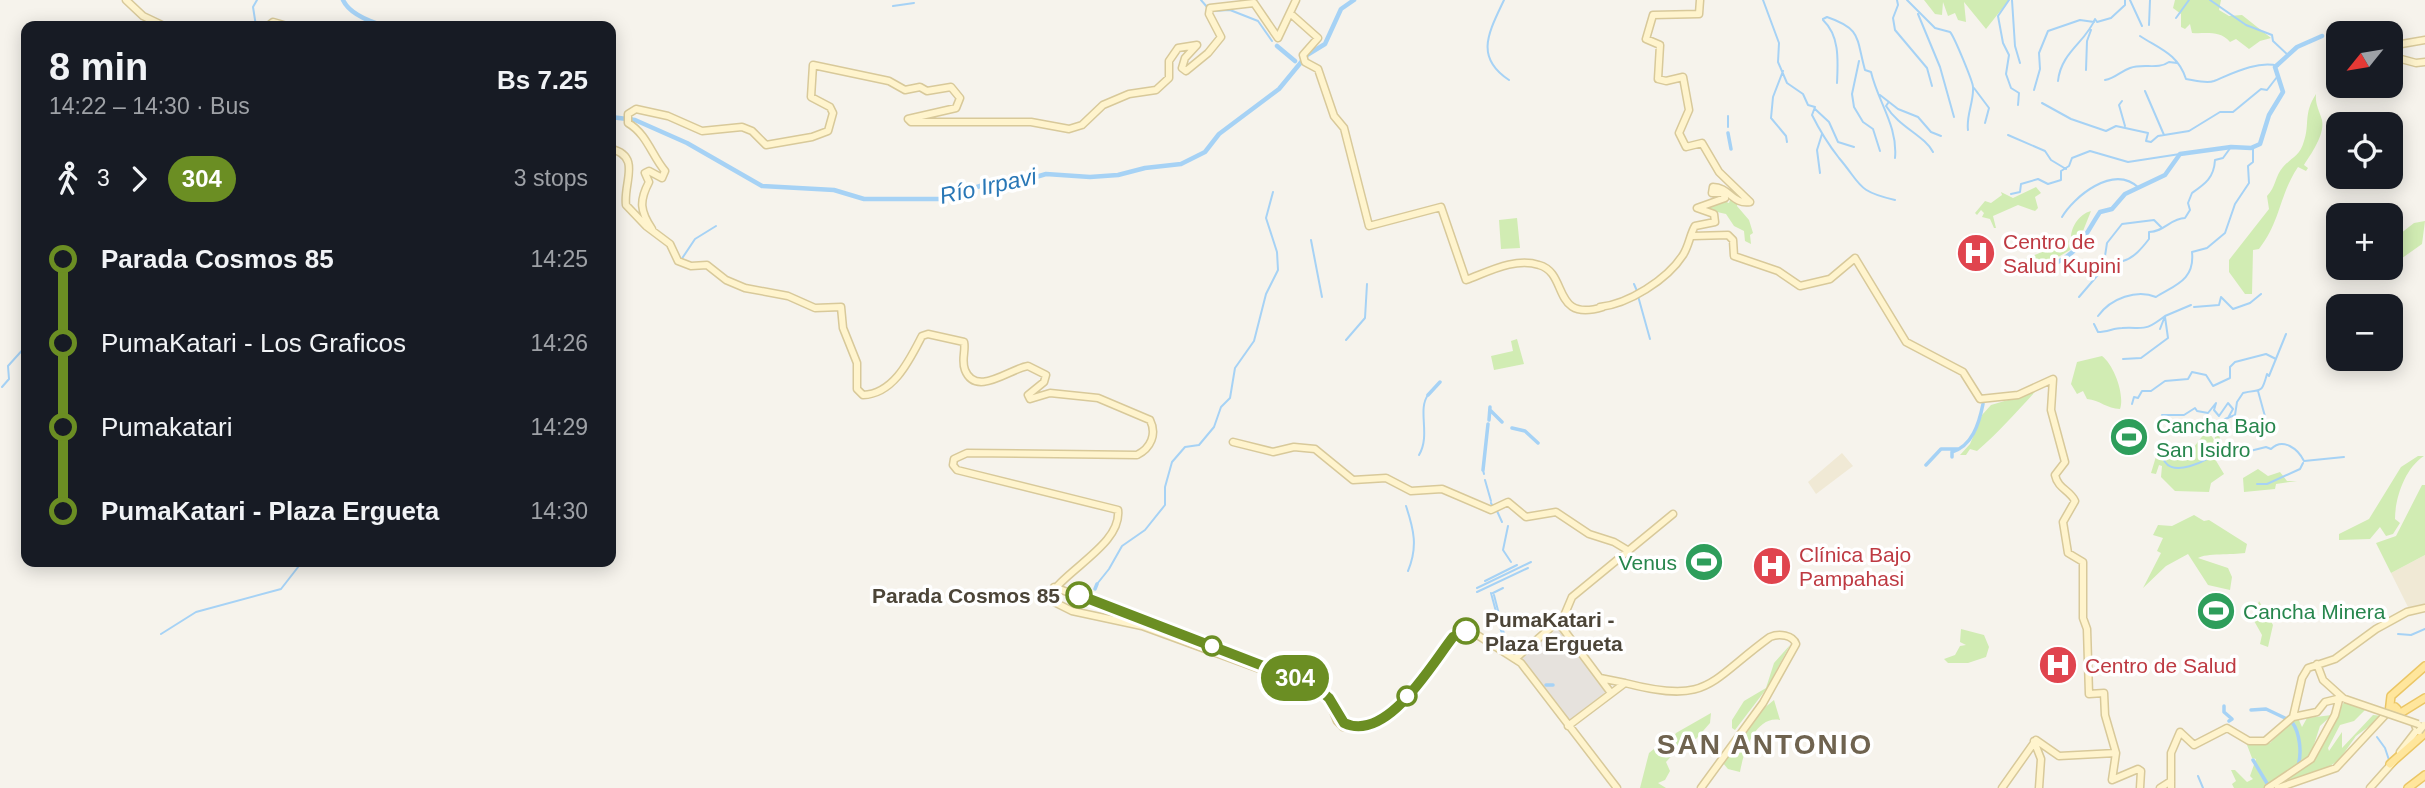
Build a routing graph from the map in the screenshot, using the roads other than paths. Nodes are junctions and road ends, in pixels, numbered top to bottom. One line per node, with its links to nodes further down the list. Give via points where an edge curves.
1 (126, 0): 5 (main road)
2 (1296, 0): 4 (main road)
3 (1700, 0): 12 (main road, via 1699,13 1656,14 1646,39 1660,45 1658,79 1684,77 1689,110 1679,133 1686,147 1702,142 1719,172 1750,202 1736,201 1723,188 1713,187 1712,193 1723,193 1725,198 1698,210 1714,214 1716,221 1697,225)
4 (1291, 14): 11 (main road, via 1278,38 1254,3 1210,9 1222,37 1208,53 1186,71 1184,60 1198,44 1178,48 1169,61 1169,78 1156,90 1129,94 1103,105 1082,125 1069,129 1031,122 911,122 908,119 956,108 960,98 951,87 905,90 888,81 813,65 811,97 833,113 828,131 812,137 766,145 742,127 702,131 640,109 627,119 665,171 662,178 645,172 649,182 640,201); 12 (main road, via 1318,38 1304,59 1318,69 1334,116 1344,128 1368,226 1441,207 1466,280 1507,265 1537,264 1547,269 1559,291 1578,307 1603,307 1639,294 1682,257)
5 (153, 21)
6 (2425, 40): 7 (main road)
7 (2403, 48)
8 (2403, 56): 9 (main road)
9 (2425, 62)
10 (616, 151): 11 (main road, via 629,162 626,205)
11 (657, 236): 16 (main road, via 670,244 680,262 691,267 707,265 736,285 788,296 815,308 842,307 843,328 858,363 857,388 863,395 876,393 893,380 915,353 922,336 928,334 964,342 964,366 976,382 1028,366 1046,375 1028,395 1030,399 1050,393 1098,398 1150,420 1150,443 1137,455 967,453 953,462 957,470 1118,510 1116,526)
12 (1693, 236): 35 (main road, via 1728,235 1736,257 1777,271 1800,286 1830,279 1855,258 1906,342 1961,370 1980,399 2018,395 2051,379 2055,385 2051,410 2065,462 2054,475 2060,488 2075,501 2063,520 2063,530 2068,553 2083,562 2089,694 2104,693)
13 (1233, 442): 15 (main road, via 1273,452 1315,449 1353,480 1385,478 1409,491 1440,489 1489,509 1508,502 1523,516 1560,514 1589,534)
14 (1673, 514): 15 (main road)
15 (1629, 551): 20 (main road, via 1572,597 1569,611)
16 (1067, 576): 17 (main road); 18 (main road)
17 (1054, 587): 18 (main road); 27 (main road, via 1048,599 1082,614 1142,626)
18 (1068, 591): 27 (main road, via 1315,686)
19 (2425, 608): 22 (main road, via 2407,612 2334,659)
20 (1558, 622): 21 (main road); 24 (main road)
21 (1516, 660): 27 (main road, via 1471,631 1462,632 1453,637 1390,715 1369,724 1344,727 1338,723); 32 (main road)
22 (2317, 664): 29 (main road, via 2323,680); 31 (main road, via 2304,672)
23 (2425, 666): 30 (main road, via 2393,694)
24 (1600, 678): 25 (main road); 26 (main road)
25 (1625, 683): 26 (main road); 41 (main road, via 1698,691 1774,635 1792,639 1795,646 1768,697)
26 (1611, 693): 32 (main road)
27 (1325, 694)
28 (2425, 698): 30 (main road)
29 (2341, 699): 31 (main road); 33 (main road, bridge); 39 (main road, via 2311,759)
30 (2393, 711): 39 (main road, via 2336,768); 46 (main road, via 2340,769)
31 (2291, 719): 38 (main road, via 2259,743 2227,728 2192,744 2180,732 2171,753)
32 (1567, 725): 40 (main road)
33 (2422, 726): 36 (main road); 36 (main road)
34 (2034, 741): 35 (main road, via 2059,756); 42 (main road); 43 (main road, via 2041,759)
35 (2116, 753): 44 (main road, via 2112,781 2138,769)
36 (2390, 764): 47 (main road)
37 (2425, 775): 48 (main road)
38 (2171, 785): 45 (main road)
39 (2273, 787)
40 (1617, 788)
41 (1701, 788)
42 (2003, 788)
43 (2037, 788)
44 (2140, 788)
45 (2160, 788)
46 (2285, 788)
47 (2370, 788)
48 (2408, 788)

